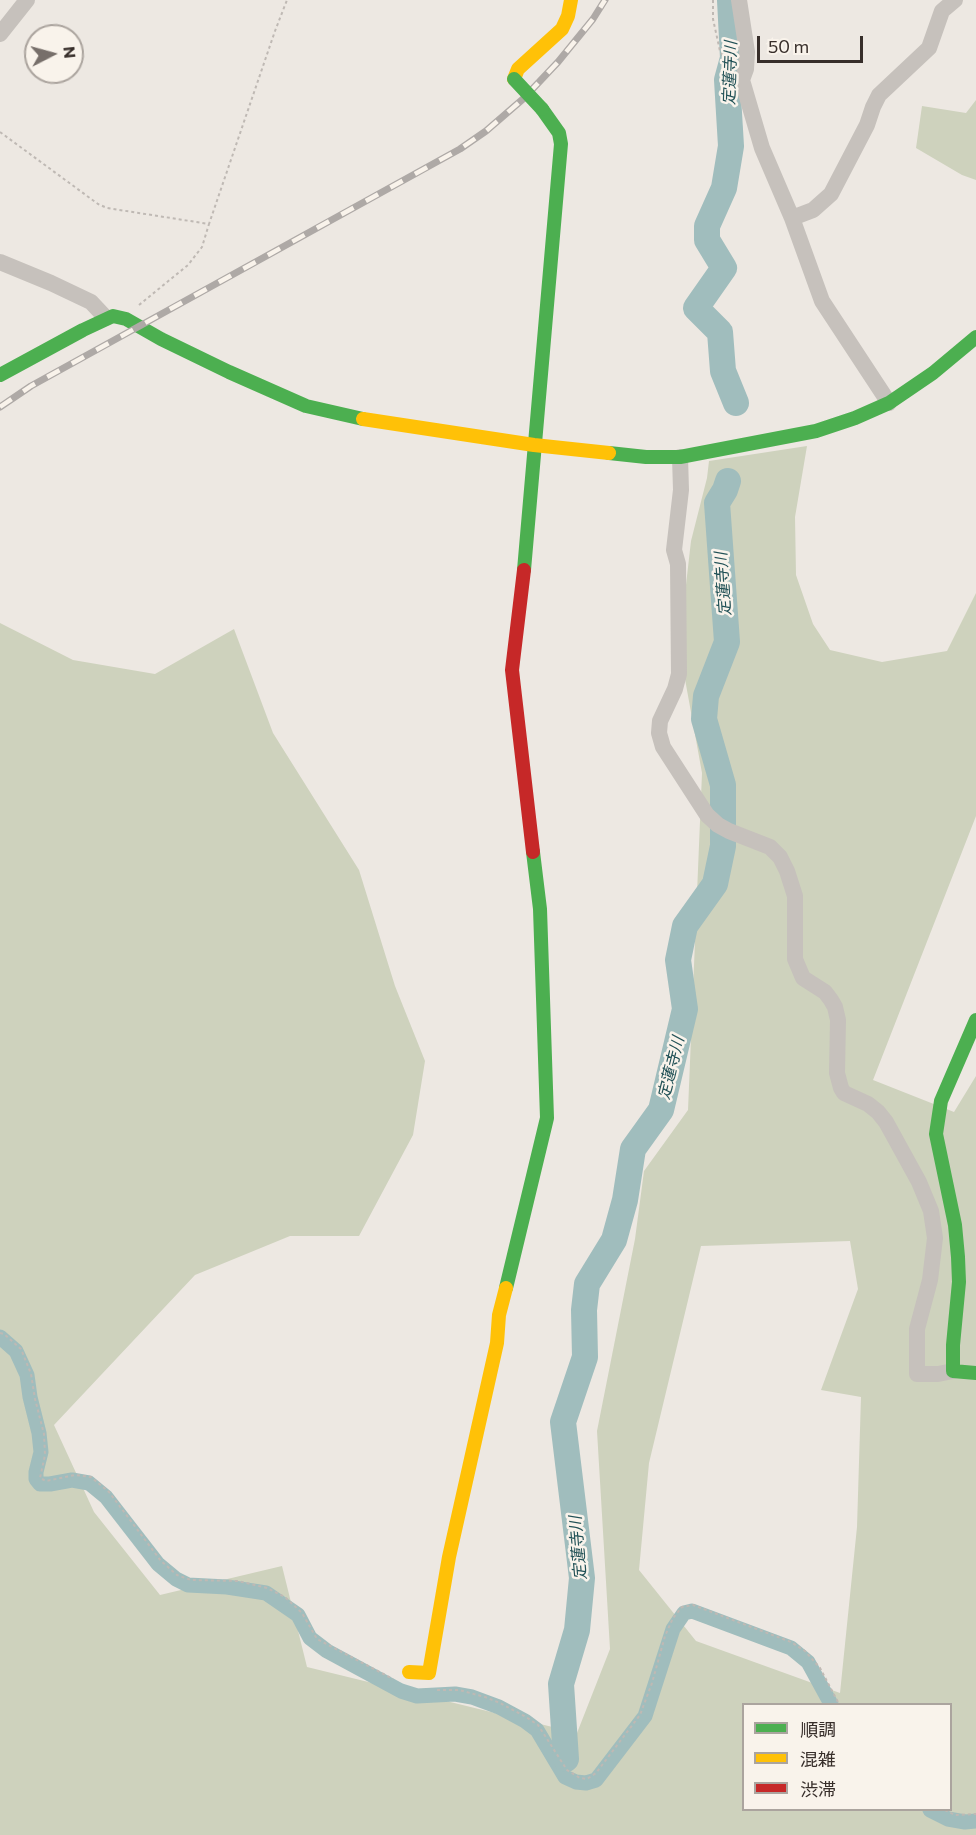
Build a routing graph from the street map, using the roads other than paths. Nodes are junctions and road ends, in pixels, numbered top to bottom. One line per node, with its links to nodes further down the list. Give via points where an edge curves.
1 (27, 0): 5 (street)
2 (571, 0): 12 (street, bridge, via 562,29 518,69 514,79 542,109 559,133 561,144)
3 (739, 0): 6 (street, via 747,52 741,80 762,148)
4 (955, 0): 6 (street, via 942,11 929,48 879,95 831,194 813,210)
5 (0, 34)
6 (792, 218): 11 (street, via 822,301)
7 (0, 262): 8 (street, via 91,302)
8 (106, 318): 10 (street); 12 (street, via 126,319 306,406 361,419)
9 (976, 337): 11 (street)
10 (0, 375)
11 (889, 403): 13 (street, via 816,431)
12 (534, 445): 13 (street); 17 (street, via 512,670 540,909 547,1118 499,1315 497,1343 449,1557 429,1673)
13 (680, 457): 15 (street, via 681,490 674,550 678,564 679,674 660,722 663,747 707,815 729,831 770,847 787,871 795,896 798,969 803,978 825,992 835,1007 841,1088 868,1104 886,1122 931,1211 935,1238 930,1280 916,1329 917,1374)
14 (976, 1020): 15 (street, via 941,1101 936,1134 958,1257)
15 (953, 1371): 16 (street)
16 (976, 1373)
17 (409, 1672)

